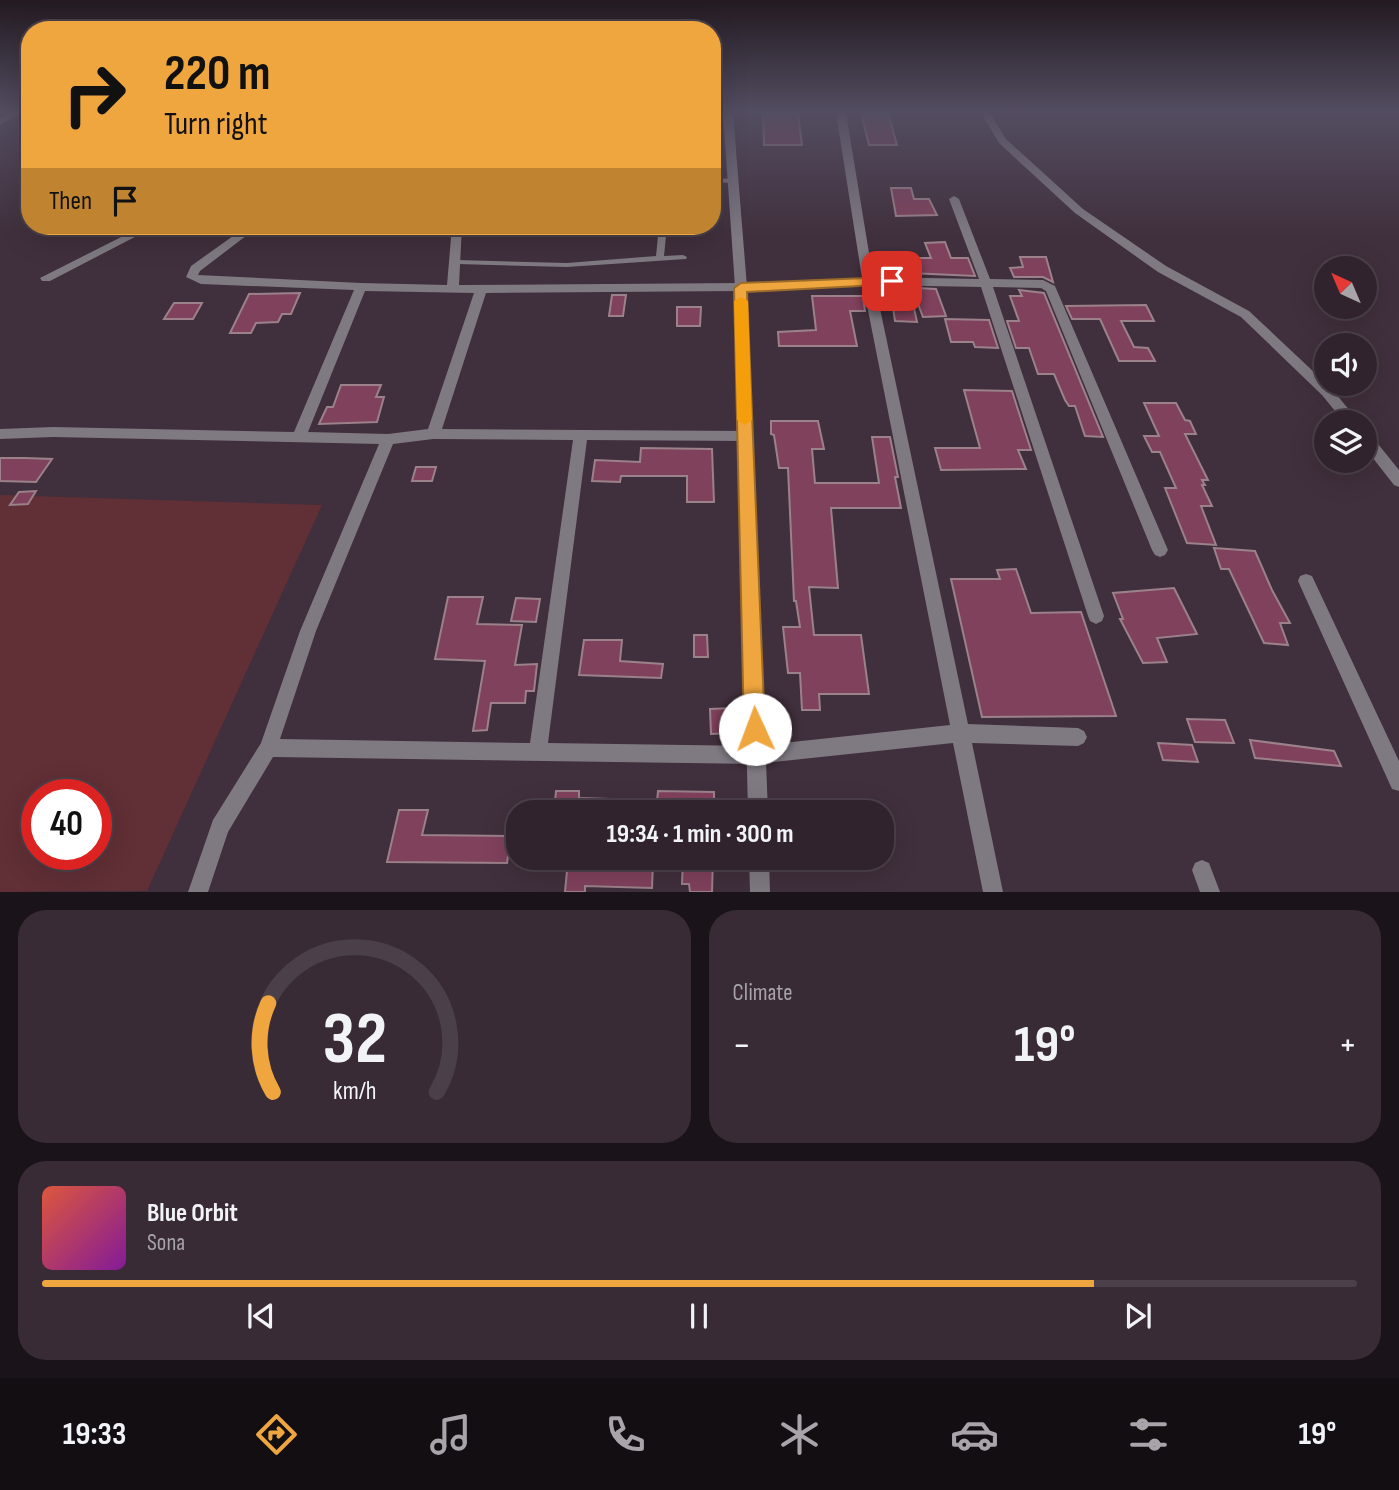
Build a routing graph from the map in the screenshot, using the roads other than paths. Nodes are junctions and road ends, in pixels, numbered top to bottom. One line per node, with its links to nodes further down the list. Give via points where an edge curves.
1 (731, 155): 5 (street)
2 (848, 155): 15 (street)
3 (1017, 155): 21 (street, via 1079,211 1162,269 1245,314)
4 (721, 180): 5 (lane)
5 (733, 181): 19 (street)
6 (954, 199): 16 (street)
7 (132, 235): 14 (street)
8 (241, 235): 17 (street, via 192,276)
9 (457, 235): 13 (street)
10 (662, 235): 12 (lane)
11 (683, 257): 12 (lane)
12 (660, 258): 13 (lane, via 567,265)
13 (457, 262): 18 (street)
14 (46, 278)
15 (868, 281): 16 (street); 19 (street); 33 (street)
16 (985, 281): 30 (street, via 1035,282 1051,289); 32 (street)
17 (361, 287): 18 (street); 26 (street)
18 (453, 288): 20 (street)
19 (741, 288): 20 (street); 25 (street)
20 (481, 289): 23 (street)
21 (1342, 410)
22 (0, 434): 26 (street)
23 (433, 434): 24 (street); 27 (street)
24 (581, 435): 25 (street); 36 (street)
25 (745, 436): 37 (street)
26 (299, 437): 27 (street)
27 (388, 439): 35 (street, via 308,631)
28 (1377, 451): 29 (street)
29 (1397, 473)
30 (1160, 550)
31 (1306, 581): 38 (street)
32 (1096, 616)
33 (959, 733): 34 (street); 37 (street); 44 (street)
34 (1078, 737)
35 (268, 748): 36 (street); 42 (street, via 220,827)
36 (538, 752): 37 (street)
37 (756, 755): 39 (street)
38 (1399, 782)
39 (758, 800)
40 (759, 870): 43 (street)
41 (1202, 870): 45 (street)
42 (198, 891)
43 (760, 891)
44 (993, 891)
45 (1210, 891)

